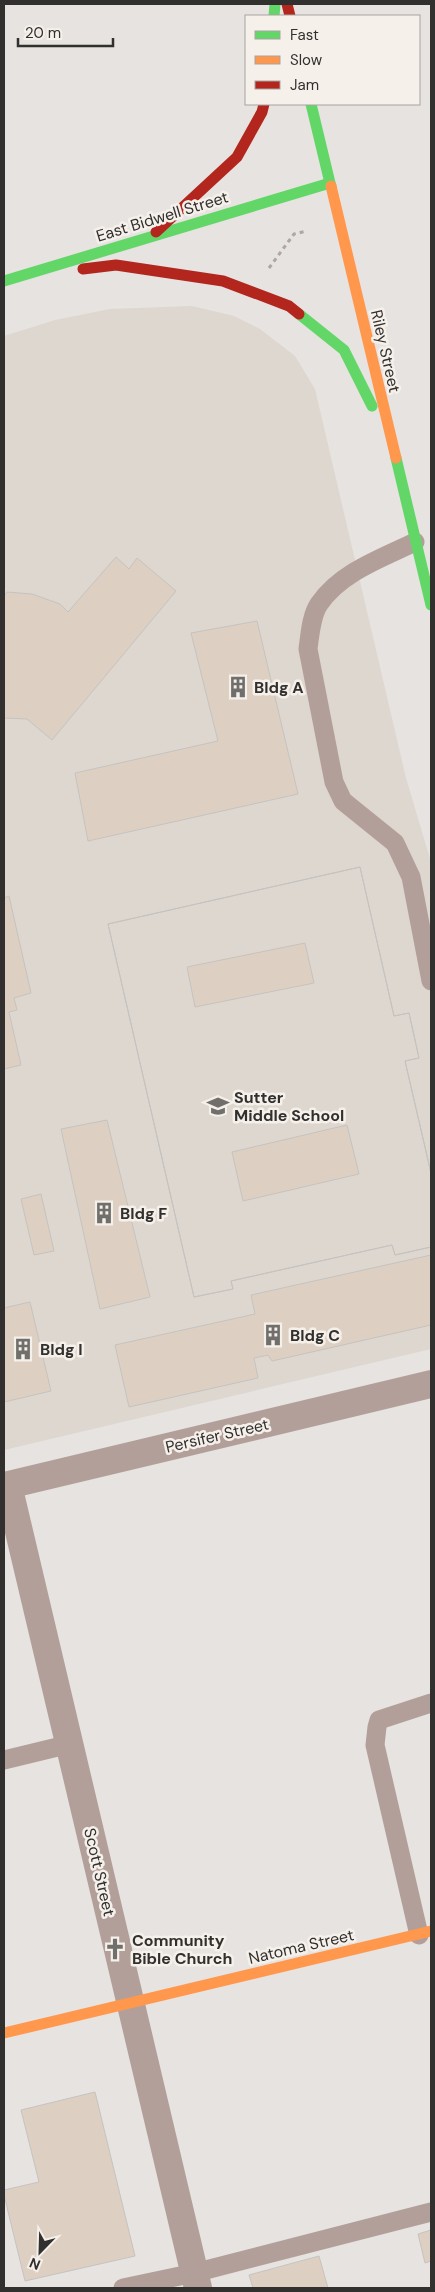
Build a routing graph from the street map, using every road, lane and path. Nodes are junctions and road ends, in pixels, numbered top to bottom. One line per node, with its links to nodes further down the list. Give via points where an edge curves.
1 (264, 105): 5 (main road, via 237,157)
2 (311, 105): 3 (main road, Riley Street)
3 (330, 183): 5 (main road, East Bidwell Street); 8 (main road, Riley Street)
4 (308, 231): 6 (path, via 294,234)
5 (151, 236): 7 (main road, East Bidwell Street)
6 (267, 270)
7 (7, 280): 8 (main road, via 116,265 223,281 289,306 344,350 373,408)
8 (400, 478): 9 (main road, Riley Street)
9 (415, 542): 10 (main road, Riley Street); 11 (lane, via 350,573 319,605 310,629 308,649 334,782 343,802 395,844 411,877)
10 (431, 605)
11 (431, 981)
12 (431, 1384): 13 (street, Persifer Street)
13 (6, 1486): 15 (street, Scott Street)
14 (431, 1703): 17 (lane, via 379,1720 375,1745)
15 (70, 1744): 16 (lane); 18 (street, Scott Street)
16 (4, 1760)
17 (425, 1933): 18 (main road, Natoma Street)
18 (131, 2002): 19 (main road, Natoma Street); 21 (street, Scott Street)
19 (4, 2033)
20 (431, 2212): 21 (lane)
21 (196, 2280): 22 (lane)
22 (123, 2288)

